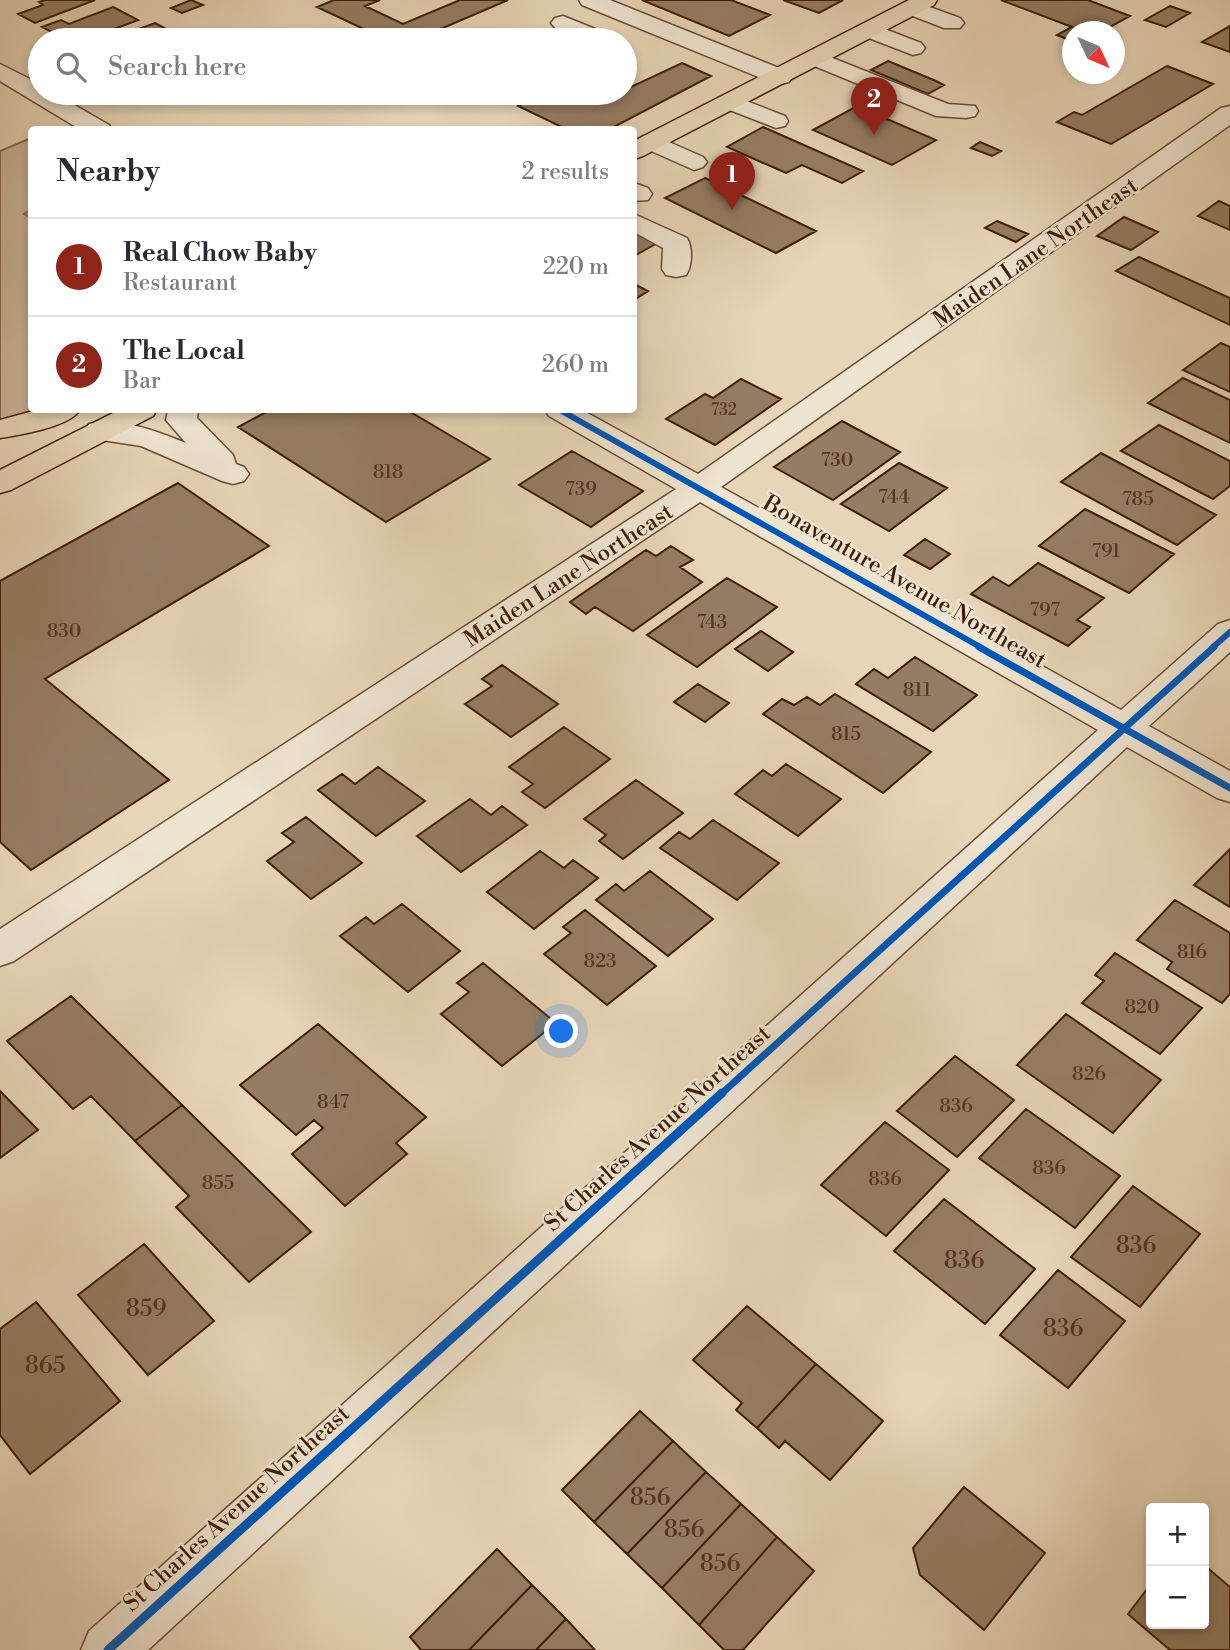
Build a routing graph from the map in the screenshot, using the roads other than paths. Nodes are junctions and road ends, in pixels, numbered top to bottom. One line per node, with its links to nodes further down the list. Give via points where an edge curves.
1 (590, 0): 4 (street)
2 (920, 4): 5 (street); 8 (highway)
3 (563, 23): 6 (street)
4 (646, 23): 7 (street); 12 (street)
5 (953, 23)
6 (574, 28)
7 (635, 28)
8 (869, 30): 9 (street); 10 (highway)
9 (913, 48)
10 (815, 58): 12 (highway); 17 (street, via 945,111)
11 (0, 71): 13 (street)
12 (786, 74): 14 (street); 15 (highway)
13 (28, 88)
14 (836, 91)
15 (731, 102): 19 (street); 21 (highway)
16 (58, 105): 20 (street)
17 (965, 111)
18 (1230, 113): 32 (street, Maiden Lane Northeast)
19 (776, 121)
20 (93, 126)
21 (642, 147): 22 (street)
22 (694, 162)
23 (637, 224): 24 (street, via 677,244)
24 (676, 269)
25 (57, 413): 29 (highway)
26 (136, 413): 30 (highway)
27 (182, 413): 30 (street, via 181,420 233,474 148,438)
28 (565, 413): 32 (street, Bonaventure Avenue Northeast)
29 (0, 429)
30 (100, 431): 31 (highway)
31 (0, 483)
32 (701, 487): 34 (street, Bonaventure Avenue Northeast); 36 (street, Maiden Lane Northeast)
33 (1230, 632): 34 (street, St Charles Avenue Northeast)
34 (1125, 729): 35 (street, Bonaventure Avenue Northeast); 37 (street, St Charles Avenue Northeast)
35 (1230, 788)
36 (0, 950)
37 (108, 1650)

